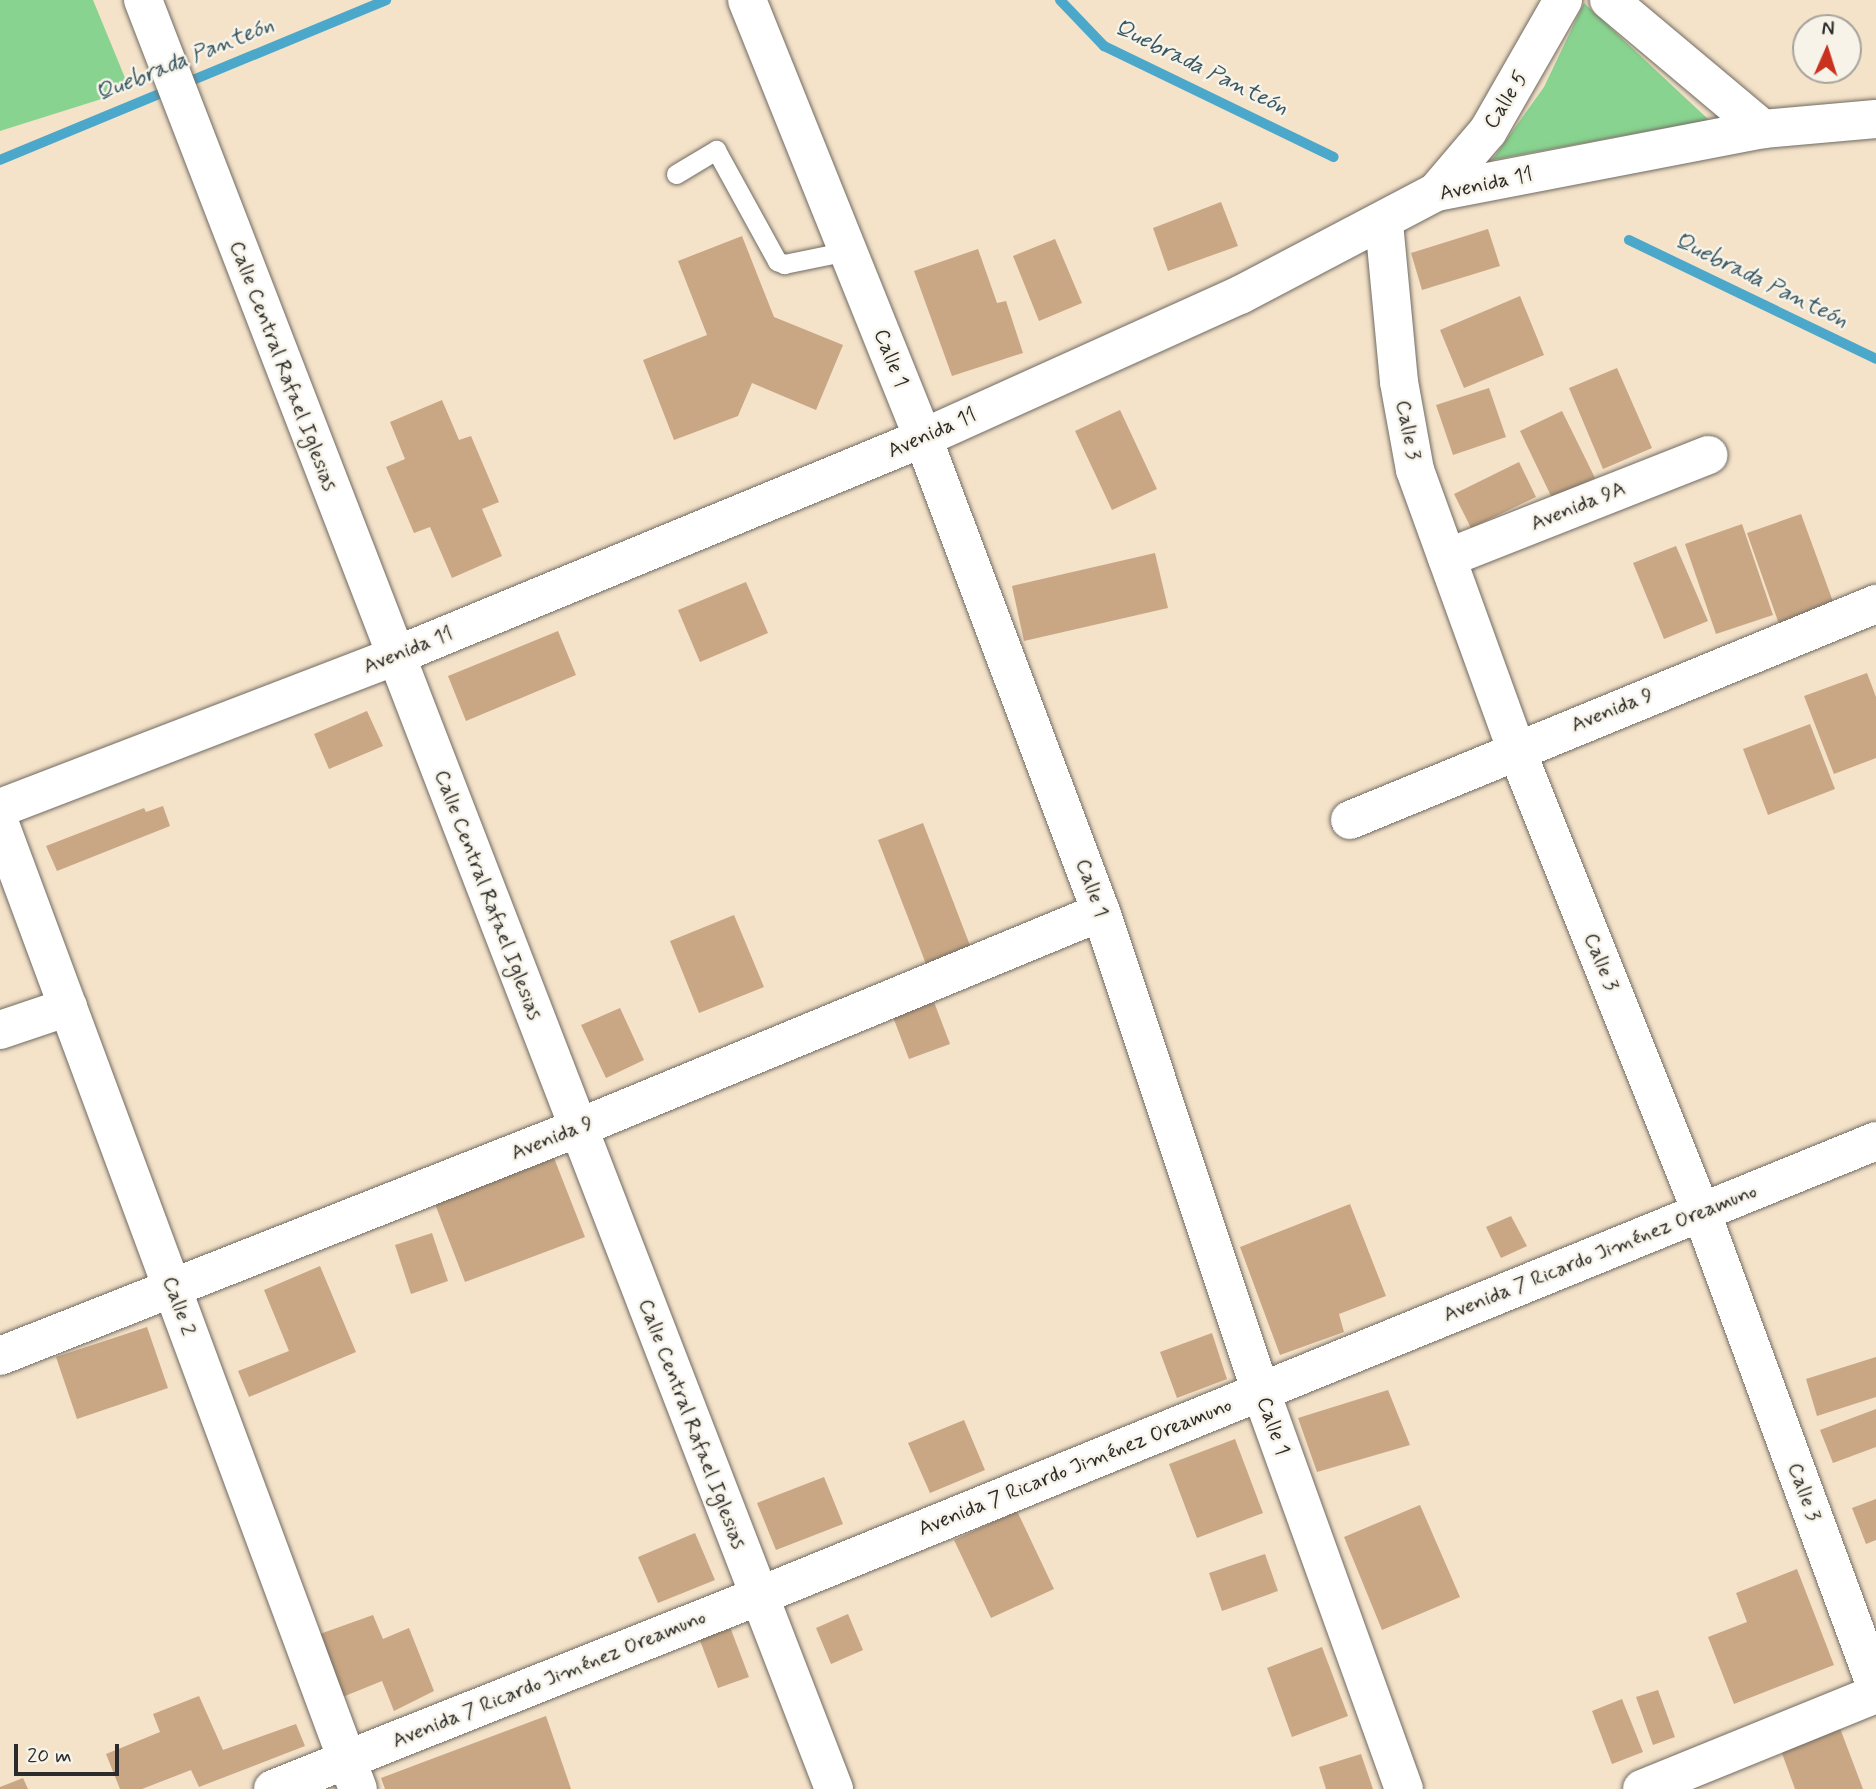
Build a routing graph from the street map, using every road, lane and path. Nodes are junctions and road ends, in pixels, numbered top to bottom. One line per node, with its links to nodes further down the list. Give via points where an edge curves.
1 (143, 0): 15 (street, Calle Central Rafael Iglesias)
2 (747, 0): 10 (street, Calle 1)
3 (1563, 0): 8 (street, Calle 5, via 1488,131)
4 (1609, 0): 6 (street)
5 (1876, 119): 6 (street, Avenida 11)
6 (1763, 129): 8 (street, Avenida 11)
7 (676, 174): 10 (lane, via 716,150 776,261 784,264)
8 (1436, 192): 9 (street, Avenida 11)
9 (1384, 223): 11 (street, Avenida 11, via 1240,295); 13 (street, Calle 3, via 1401,395 1415,470)
10 (848, 251): 11 (street, Calle 1)
11 (923, 438): 15 (street, Avenida 11); 20 (street, Calle 1)
12 (1708, 455): 13 (street, Avenida 9A)
13 (1447, 558): 16 (street, Calle 3)
14 (1876, 604): 16 (street, Avenida 9)
15 (395, 656): 17 (street, Avenida 11); 23 (street, Calle Central Rafael Iglesias)
16 (1516, 749): 18 (street, Avenida 9); 25 (street, Calle 3)
17 (0, 808)
18 (1350, 820)
19 (0, 824): 21 (street, Calle 2)
20 (1101, 912): 23 (street, Avenida 9); 28 (street, Calle 1)
21 (68, 1007): 22 (street); 26 (street, Calle 2)
22 (0, 1030)
23 (578, 1128): 26 (street, Avenida 9); 29 (street, Calle Central Rafael Iglesias)
24 (1876, 1141): 25 (street, Avenida 7 Ricardo Jiménez Oreamuno)
25 (1701, 1211): 28 (street, Avenida 7 Ricardo Jiménez Oreamuno); 30 (street, Calle 3)
26 (173, 1290): 27 (street, Avenida 9); 32 (street, Calle 2)
27 (0, 1356)
28 (1261, 1392): 29 (street, Avenida 7 Ricardo Jiménez Oreamuno); 35 (street, Calle 1)
29 (759, 1596): 32 (street, Avenida 7 Ricardo Jiménez Oreamuno); 34 (street, Calle Central Rafael Iglesias)
30 (1876, 1687)
31 (1876, 1694): 36 (street)
32 (352, 1774): 33 (street, Avenida 7 Ricardo Jiménez Oreamuno)
33 (273, 1789)
34 (834, 1789)
35 (1404, 1789)
36 (1642, 1789)

